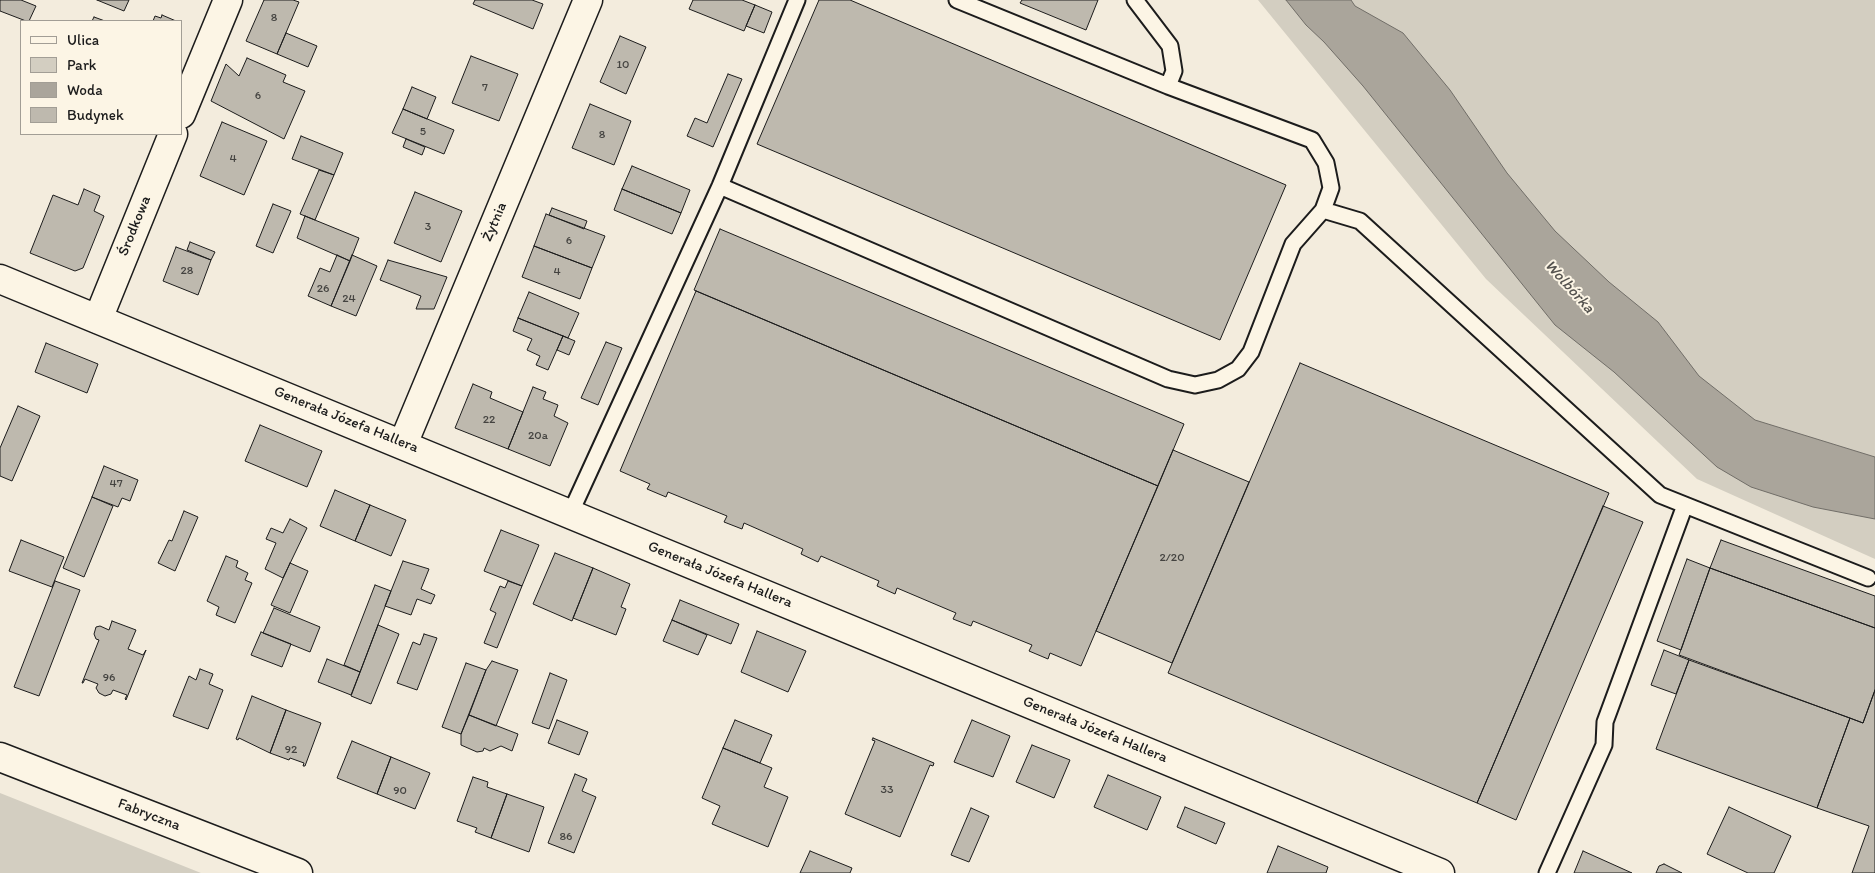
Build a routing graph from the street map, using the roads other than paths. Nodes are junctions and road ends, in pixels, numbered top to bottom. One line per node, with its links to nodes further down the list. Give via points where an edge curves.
1 (228, 0): 7 (street)
2 (588, 0): 13 (street, Żytnia)
3 (797, 0): 9 (lane)
4 (957, 0): 6 (lane)
5 (1136, 0): 6 (lane, via 1170,46 1174,71)
6 (1168, 86): 10 (lane, via 1312,140 1326,163 1331,188)
7 (182, 112)
8 (173, 135): 12 (street, Środkowa)
9 (720, 186): 10 (lane, via 1168,379 1195,385 1218,380 1238,369 1251,352 1293,244); 15 (lane)
10 (1323, 210): 14 (lane, via 1360,222 1660,495)
11 (0, 278): 12 (street, Generała Józefa Hallera)
12 (98, 319): 13 (street, Generała Józefa Hallera)
13 (403, 444): 15 (street, Generała Józefa Hallera)
14 (1685, 505): 16 (lane); 20 (lane, via 1606,722 1604,744)
15 (570, 514): 19 (street, Generała Józefa Hallera)
16 (1868, 578)
17 (0, 757): 18 (street, Fabryczna)
18 (298, 873)
19 (1440, 873)
20 (1547, 873)

